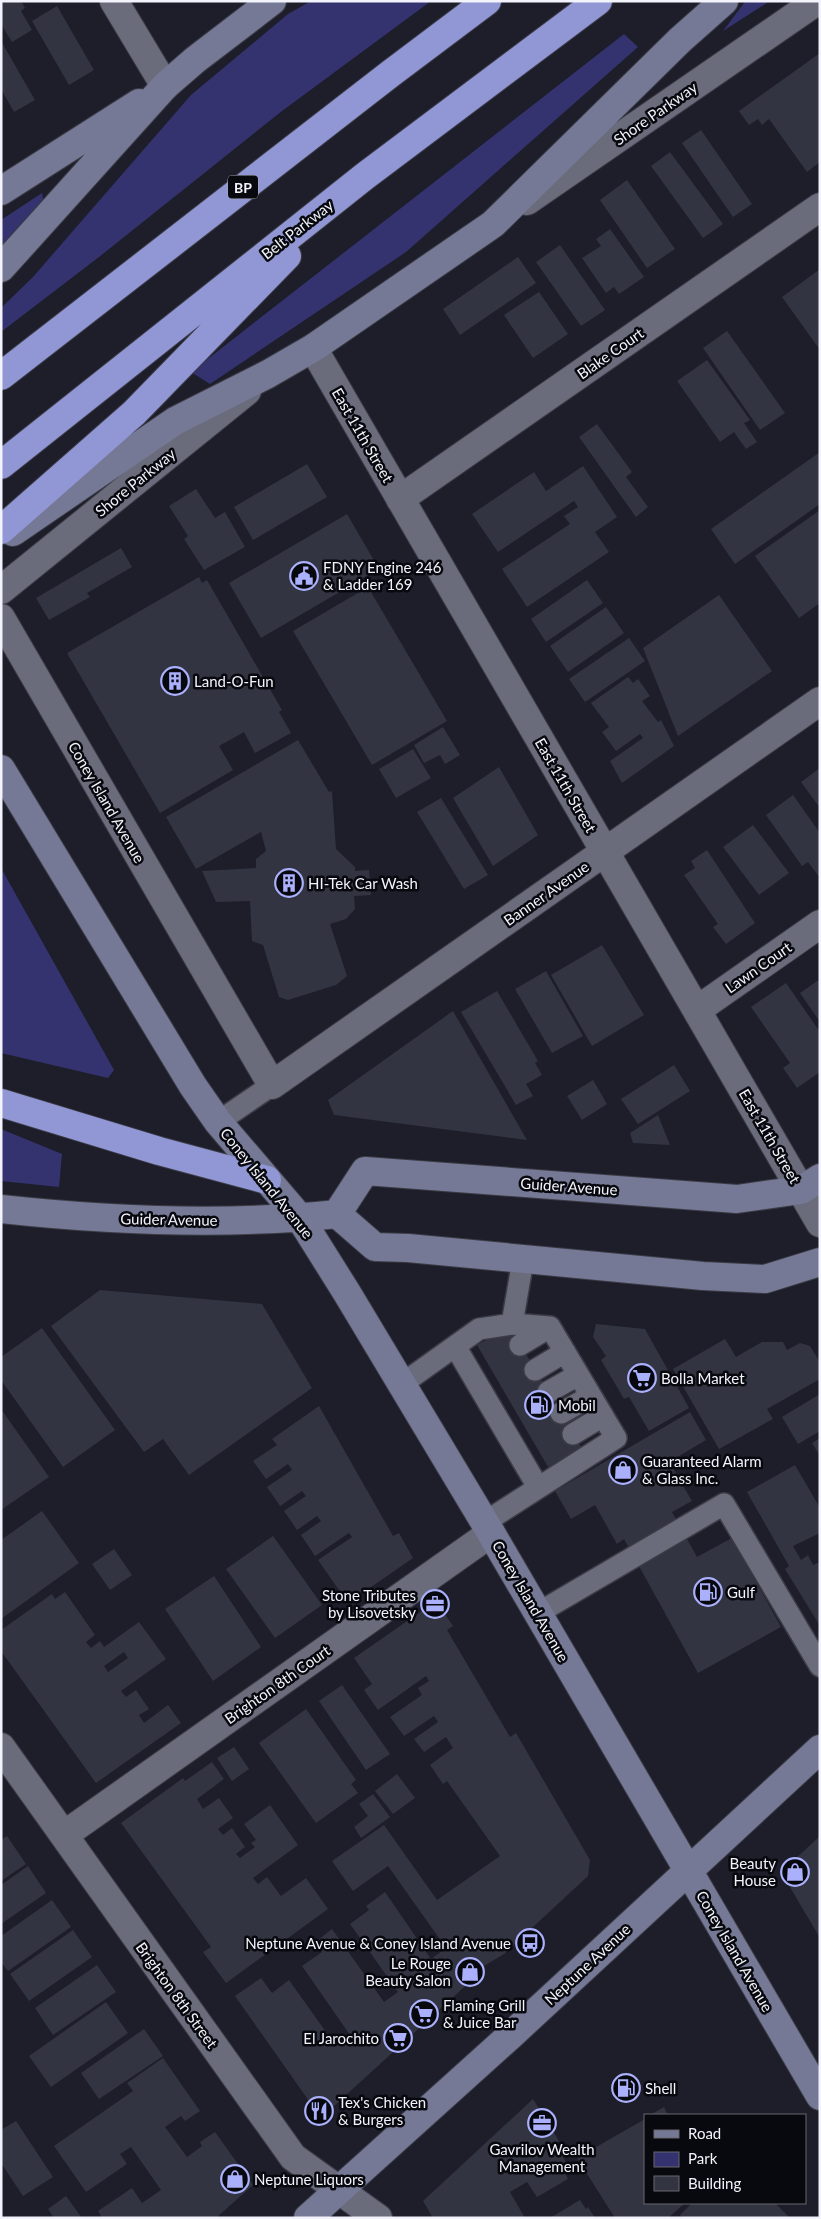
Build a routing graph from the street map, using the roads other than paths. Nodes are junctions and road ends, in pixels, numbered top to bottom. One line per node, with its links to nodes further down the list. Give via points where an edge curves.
1 (114, 1): 7 (street)
2 (272, 1): 7 (main road)
3 (487, 1): 15 (highway, BP)
4 (598, 1): 8 (highway, Belt Parkway)
5 (724, 1): 11 (main road, Shore Parkway)
6 (817, 1): 11 (street, Shore Parkway)
7 (165, 86): 9 (main road); 12 (main road)
8 (365, 176): 16 (highway, Belt Parkway); 18 (highway, via 134,413)
9 (1, 191)
10 (820, 208): 17 (street, Blake Court)
11 (493, 224): 13 (main road, Shore Parkway)
12 (1, 268)
13 (313, 348): 14 (main road, Shore Parkway); 17 (street, East 11th Street)
14 (268, 374): 19 (main road, Shore Parkway, via 175,421); 20 (street, Shore Parkway)
15 (1, 376)
16 (1, 465)
17 (400, 499): 24 (street, East 11th Street)
18 (1, 530)
19 (1, 540)
20 (1, 590)
21 (1, 618): 27 (street, Coney Island Avenue)
22 (820, 701): 24 (street, Banner Avenue)
23 (2, 770): 29 (main road, Coney Island Avenue, via 192,1086)
24 (605, 852): 26 (street, East 11th Street); 27 (street, Banner Avenue)
25 (820, 924): 26 (street, Lawn Court)
26 (697, 1010): 31 (street, East 11th Street)
27 (272, 1085): 29 (lane, Coney Island Avenue)
28 (1, 1103): 30 (highway)
29 (218, 1122): 30 (main road, Coney Island Avenue)
30 (268, 1180): 34 (main road, Coney Island Avenue)
31 (811, 1184): 33 (main road, Guider Avenue, via 737,1199 365,1171); 35 (street, East 11th Street)
32 (1, 1209): 34 (main road, Guider Avenue, via 67,1216 203,1221)
33 (337, 1214): 34 (main road, Guider Avenue); 36 (main road, via 375,1247)
34 (300, 1218): 45 (main road, Coney Island Avenue)
35 (820, 1223)
36 (523, 1260): 37 (main road, via 703,1276 765,1278); 38 (lane)
37 (820, 1262)
38 (512, 1324): 39 (lane); 41 (lane, via 479,1329)
39 (550, 1327): 40 (lane); 42 (lane)
40 (520, 1344)
41 (455, 1346): 45 (lane); 51 (lane, via 480,1369 532,1459)
42 (565, 1352): 43 (lane); 44 (lane)
43 (535, 1370)
44 (578, 1375): 46 (lane); 47 (lane)
45 (402, 1384): 52 (main road, Coney Island Avenue)
46 (548, 1392)
47 (590, 1396): 48 (lane); 49 (lane)
48 (561, 1413)
49 (603, 1416): 50 (lane); 51 (lane, via 616,1438)
50 (573, 1434)
51 (538, 1487): 52 (lane)
52 (488, 1527): 53 (main road, Coney Island Avenue); 57 (street, Brighton 8th Court)
53 (538, 1612): 54 (lane, via 724,1504); 58 (main road, Coney Island Avenue)
54 (820, 1666)
55 (1, 1746): 57 (street, Brighton 8th Street)
56 (820, 1749): 58 (main road, Neptune Avenue)
57 (64, 1836): 60 (street, Brighton 8th Street, via 293,2157)
58 (688, 1870): 59 (main road, Coney Island Avenue); 60 (main road, Neptune Avenue)
59 (819, 2093)
60 (339, 2190): 61 (main road, Neptune Avenue); 62 (street, Brighton 8th Street)
61 (308, 2218)
62 (378, 2218)

